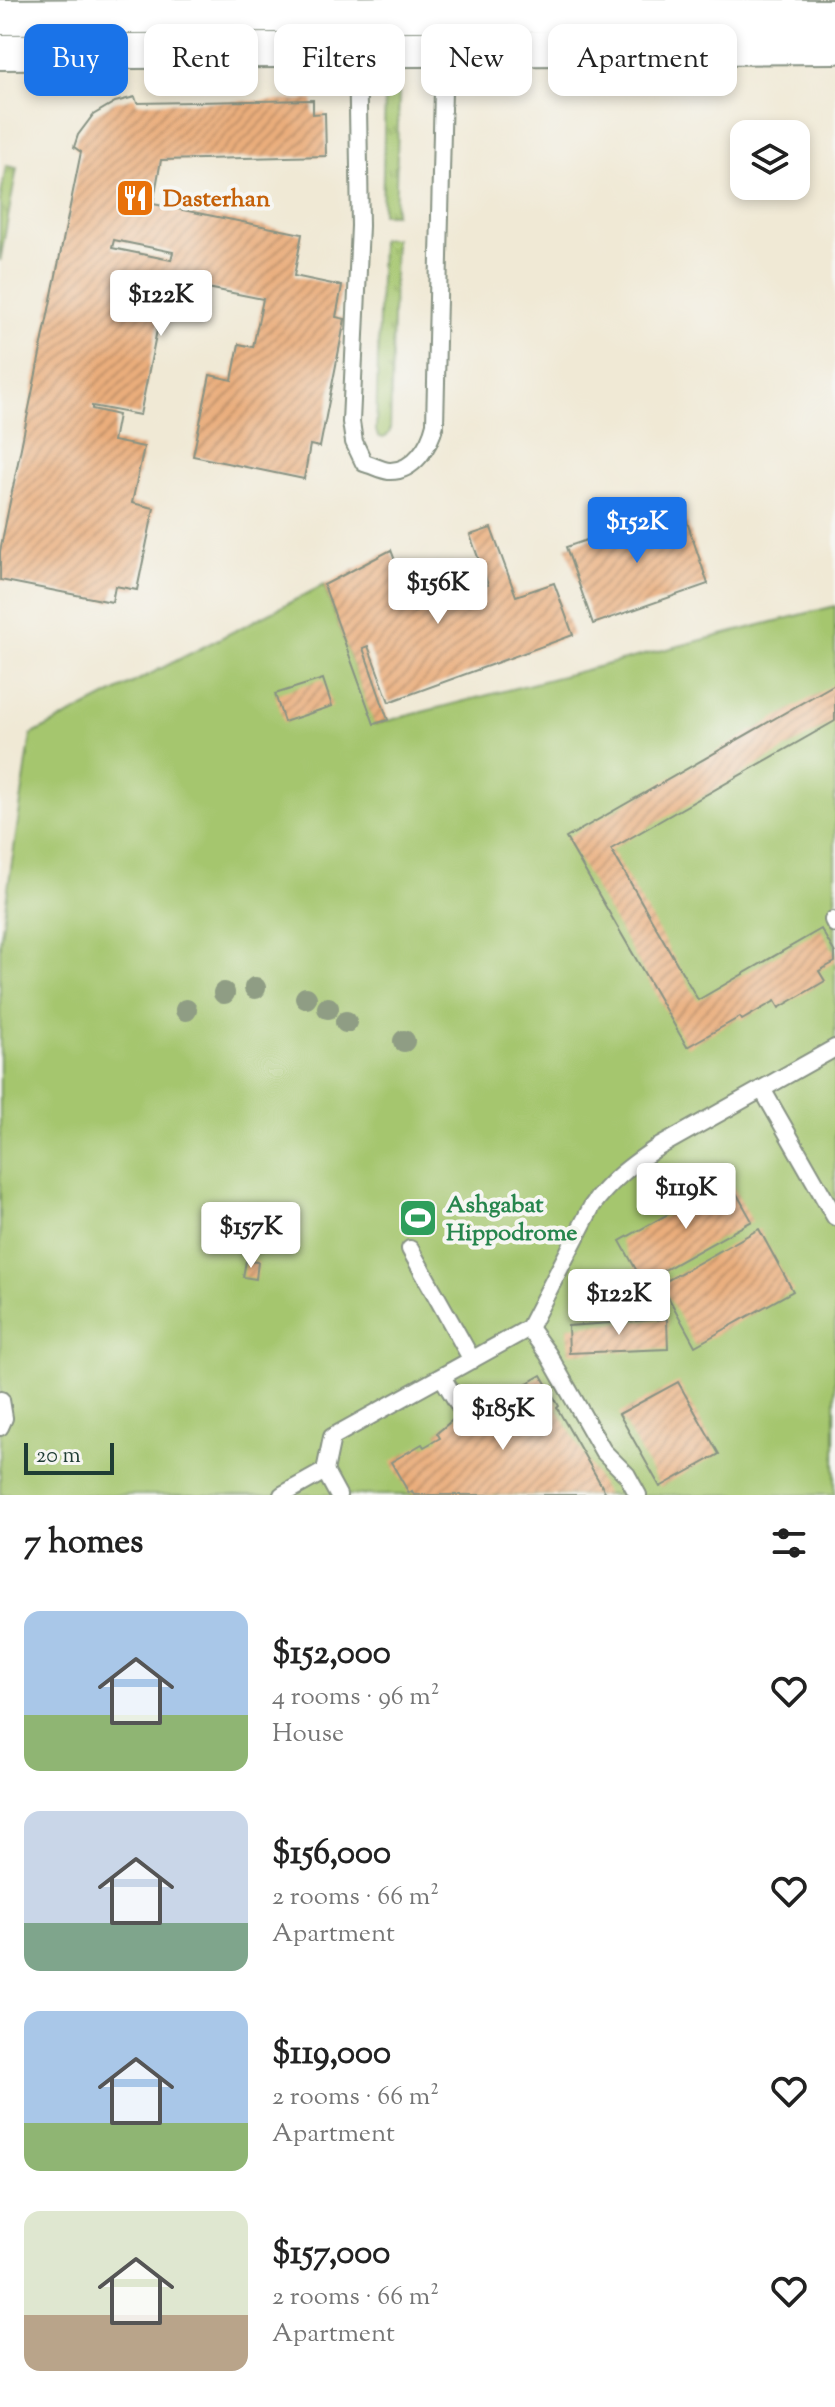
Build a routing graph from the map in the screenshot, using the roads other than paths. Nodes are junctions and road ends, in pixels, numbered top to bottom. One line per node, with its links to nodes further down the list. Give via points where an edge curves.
1 (414, 7): 2 (street); 3 (street); 5 (street)
2 (0, 17)
3 (835, 17)
4 (835, 46): 7 (street)
5 (406, 48): 6 (street)
6 (421, 48)
7 (532, 48)
8 (274, 50): 9 (street)
9 (0, 52)
10 (358, 96): 11 (lane, via 360,226 351,422 364,463 391,471 416,461 431,442 435,424)
11 (443, 96)
12 (835, 1048): 13 (lane)
13 (762, 1089): 14 (lane); 16 (lane, via 655,1149 603,1191)
14 (835, 1217)
15 (410, 1249): 17 (lane)
16 (529, 1328): 17 (lane); 25 (lane, via 603,1451)
17 (472, 1360): 18 (lane)
18 (442, 1377): 20 (lane); 22 (lane, via 332,1437)
19 (1, 1400): 21 (lane)
20 (462, 1410)
21 (0, 1427)
22 (325, 1471): 23 (lane); 24 (lane)
23 (282, 1495)
24 (338, 1495)
25 (638, 1495)

